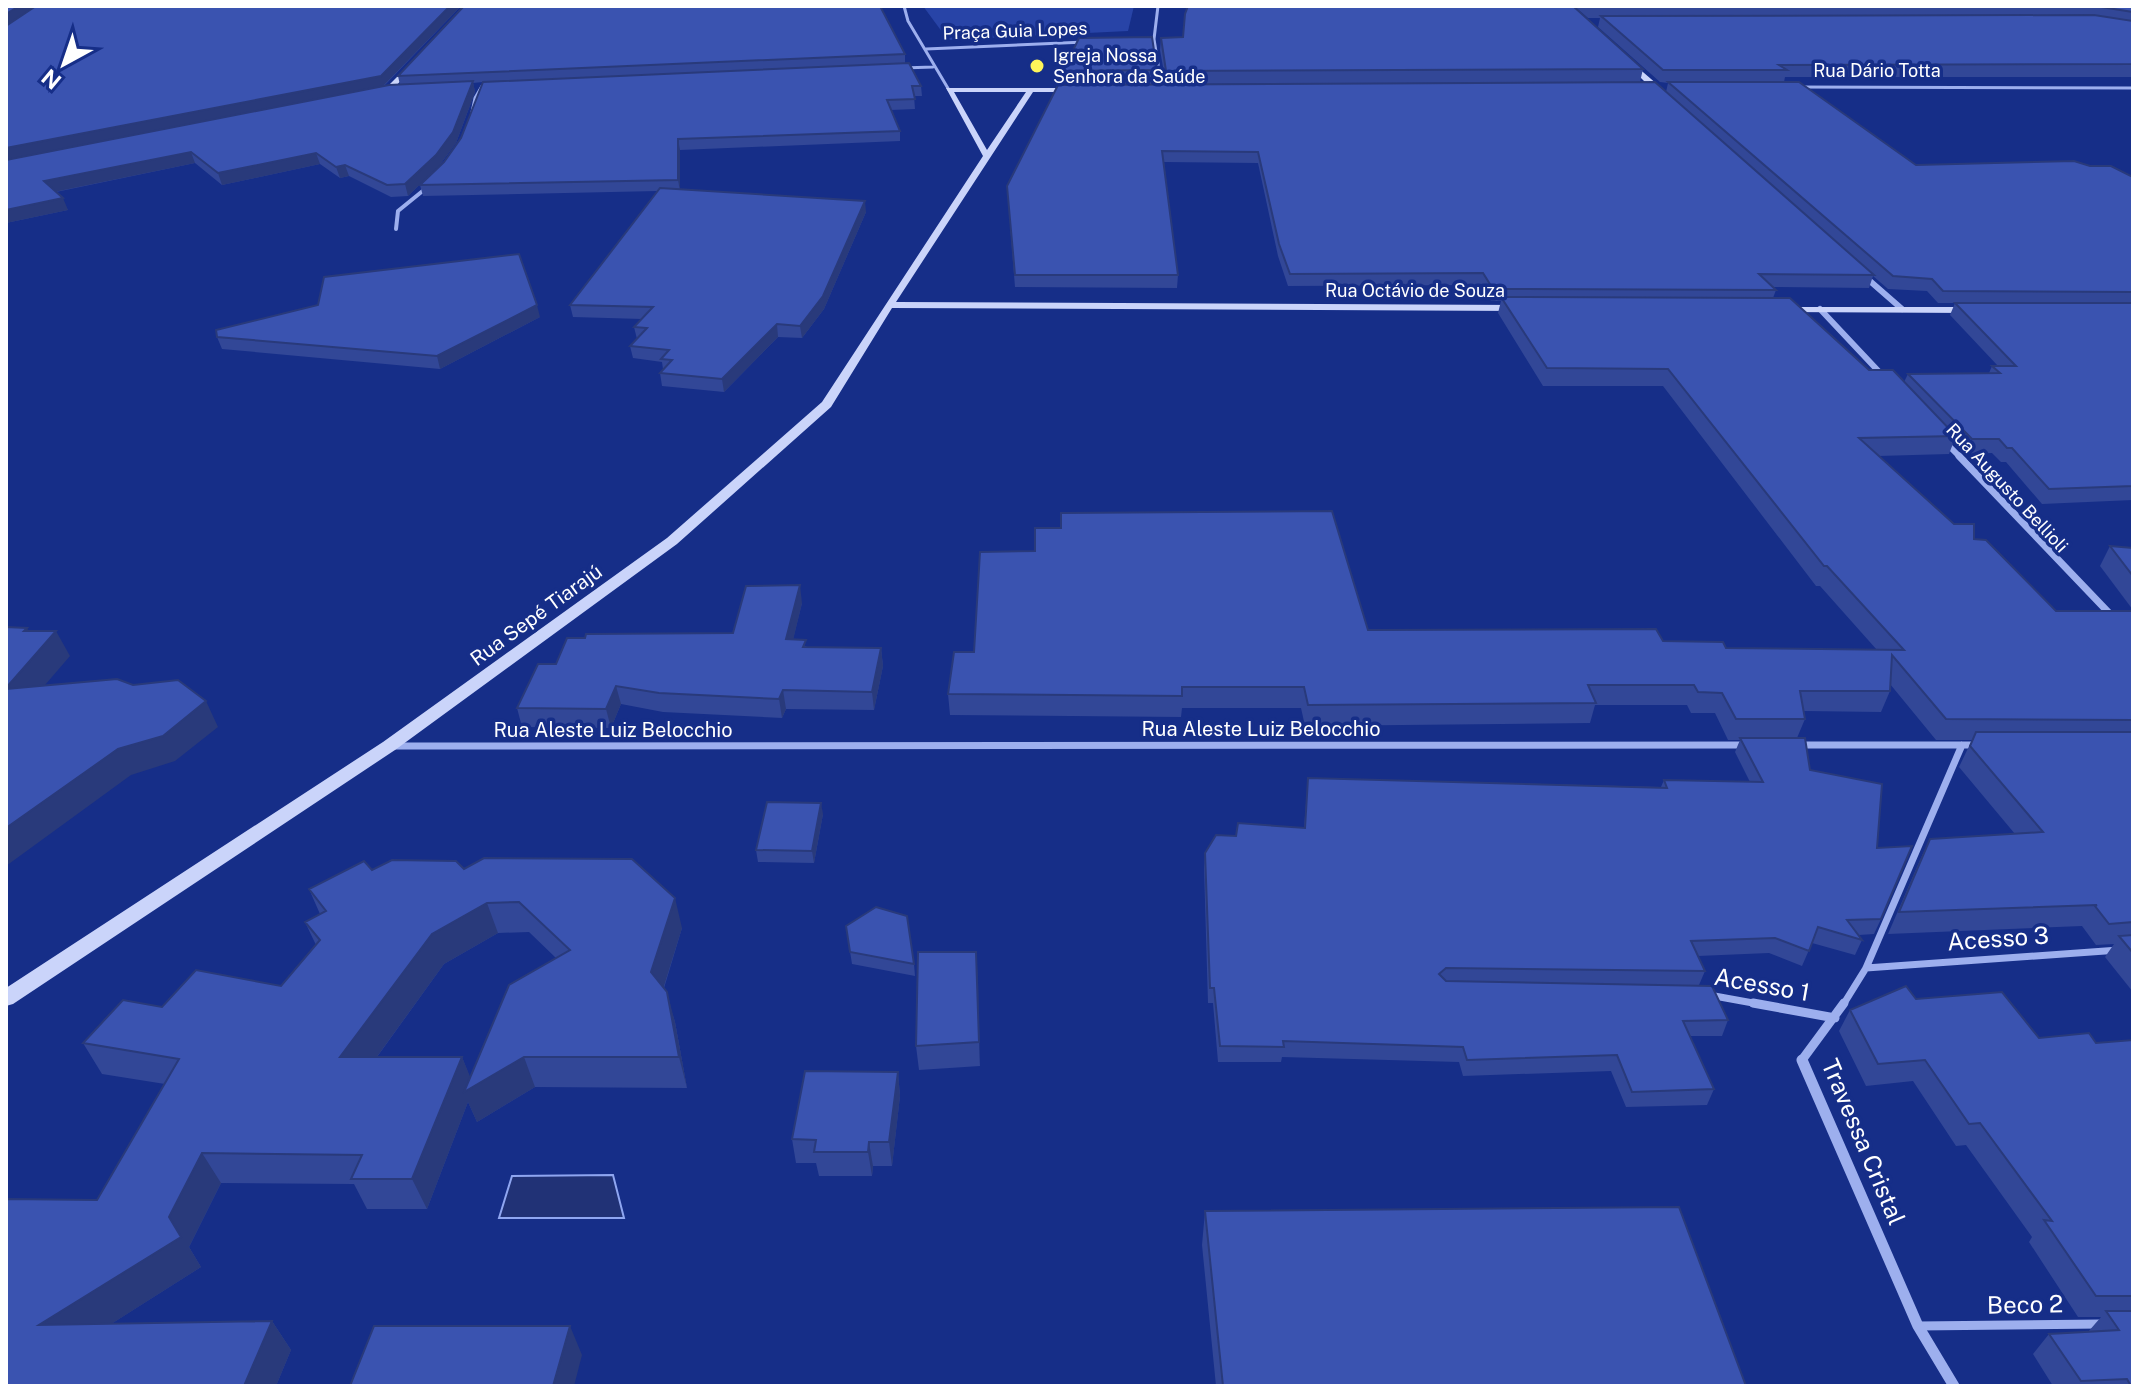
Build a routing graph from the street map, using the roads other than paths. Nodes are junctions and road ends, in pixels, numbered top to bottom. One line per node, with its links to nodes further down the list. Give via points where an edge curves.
1 (904, 6): 4 (street, Praça Guia Lopes)
2 (1158, 6): 21 (street, via 1154,39)
3 (1093, 42): 4 (street, Praça Guia Lopes)
4 (926, 49): 7 (street)
5 (1620, 55): 13 (street)
6 (417, 59): 23 (street)
7 (933, 67): 8 (street); 17 (street)
8 (902, 68)
9 (482, 86): 10 (street); 11 (street); 26 (street)
10 (495, 86)
11 (466, 87)
12 (1639, 87): 13 (street)
13 (1655, 87): 25 (street)
14 (1798, 87): 15 (street, Rua Dário Totta)
15 (2133, 88)
16 (403, 90): 23 (street)
17 (949, 90): 18 (street); 27 (street)
18 (1031, 90): 19 (street); 27 (street, Rua Sepé Tiarajú)
19 (1089, 90)
20 (1147, 90): 21 (street)
21 (1162, 90): 22 (street)
22 (1178, 90)
23 (387, 91): 24 (street)
24 (356, 97)
25 (1666, 98)
26 (470, 125)
27 (988, 158): 31 (street, Rua Sepé Tiarajú)
28 (437, 180): 29 (street, via 398,211)
29 (396, 229)
30 (1855, 267): 35 (street)
31 (889, 305): 32 (street, Rua Octávio de Souza); 44 (street, Rua Sepé Tiarajú, via 827,404 696,520)
32 (1536, 308)
33 (1773, 309): 34 (street)
34 (1820, 309): 35 (street); 37 (street)
35 (1902, 309): 36 (street)
36 (1979, 310)
37 (1885, 379)
38 (1940, 436): 39 (street, Rua Augusto Bellioli)
39 (2110, 614)
40 (1756, 745): 44 (lane, Rua Aleste Luiz Belocchio)
41 (1787, 745): 42 (lane)
42 (1962, 745): 43 (lane); 46 (lane, Travessa Cristal)
43 (1993, 745)
44 (389, 746): 48 (street, Rua Sepé Tiarajú)
45 (2133, 949): 46 (lane, Acesso 3)
46 (1866, 968): 49 (lane, Travessa Cristal)
47 (1698, 993): 49 (lane, Acesso 1)
48 (6, 998)
49 (1835, 1018): 50 (lane, Travessa Cristal)
50 (1802, 1060): 52 (street, Travessa Cristal)
51 (2118, 1324): 52 (lane, Beco 2)
52 (1918, 1326): 53 (street, Travessa Cristal)
53 (1954, 1386)

